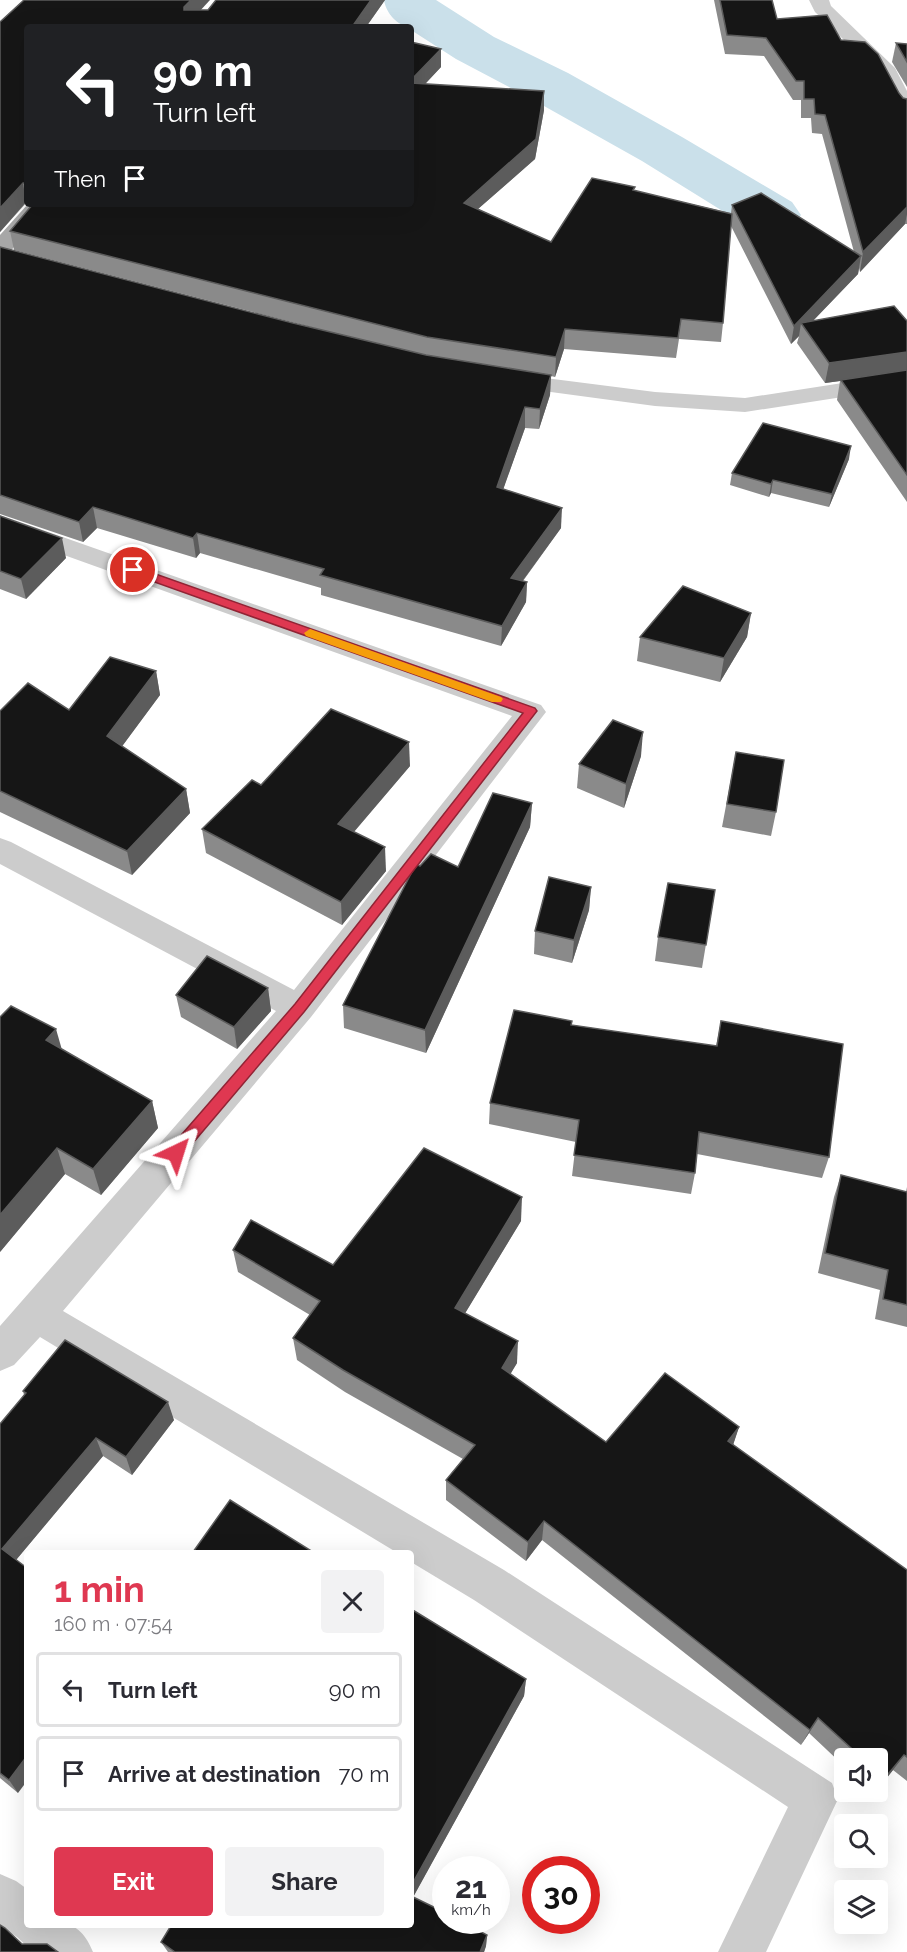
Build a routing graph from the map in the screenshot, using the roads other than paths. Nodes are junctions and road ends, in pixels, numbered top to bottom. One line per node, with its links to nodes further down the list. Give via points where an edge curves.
1 (819, 0): 2 (street, via 822,8 885,68)
2 (907, 111)
3 (37, 207): 4 (main road)
4 (0, 249)
5 (486, 376): 6 (street, via 655,399 745,405)
6 (907, 380)
7 (0, 523): 9 (street, via 531,711)
8 (0, 850): 9 (street)
9 (299, 1008): 10 (street)
10 (36, 1315): 11 (street); 16 (street, via 489,1585 816,1799)
11 (0, 1353)
12 (0, 1897): 13 (street)
13 (24, 1916)
14 (40, 1928): 15 (street)
15 (70, 1952)
16 (741, 1952)

